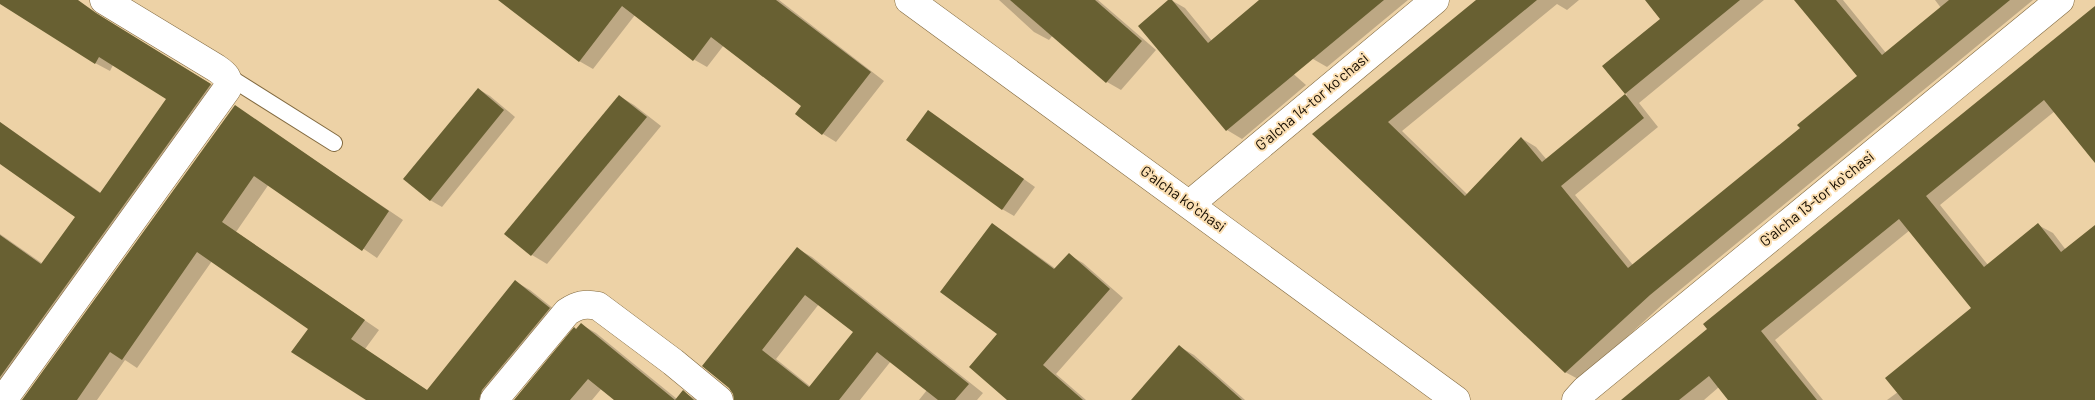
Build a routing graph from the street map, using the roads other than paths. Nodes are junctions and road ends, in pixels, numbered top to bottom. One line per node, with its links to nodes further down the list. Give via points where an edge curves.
1 (104, 0): 5 (street)
2 (909, 0): 7 (street, Gʻalcha koʻchasi)
3 (1435, 0): 7 (street, Gʻalcha 14-tor koʻchasi)
4 (2060, 0): 12 (street, Gʻalcha 13-tor koʻchasi)
5 (226, 75): 6 (lane); 8 (street, via 227,89)
6 (334, 143)
7 (1190, 204): 11 (street, Gʻalcha koʻchasi)
8 (3, 400)
9 (494, 400): 10 (street, via 567,312 587,304 598,306)
10 (719, 400)
11 (1456, 400)
12 (1576, 400)

